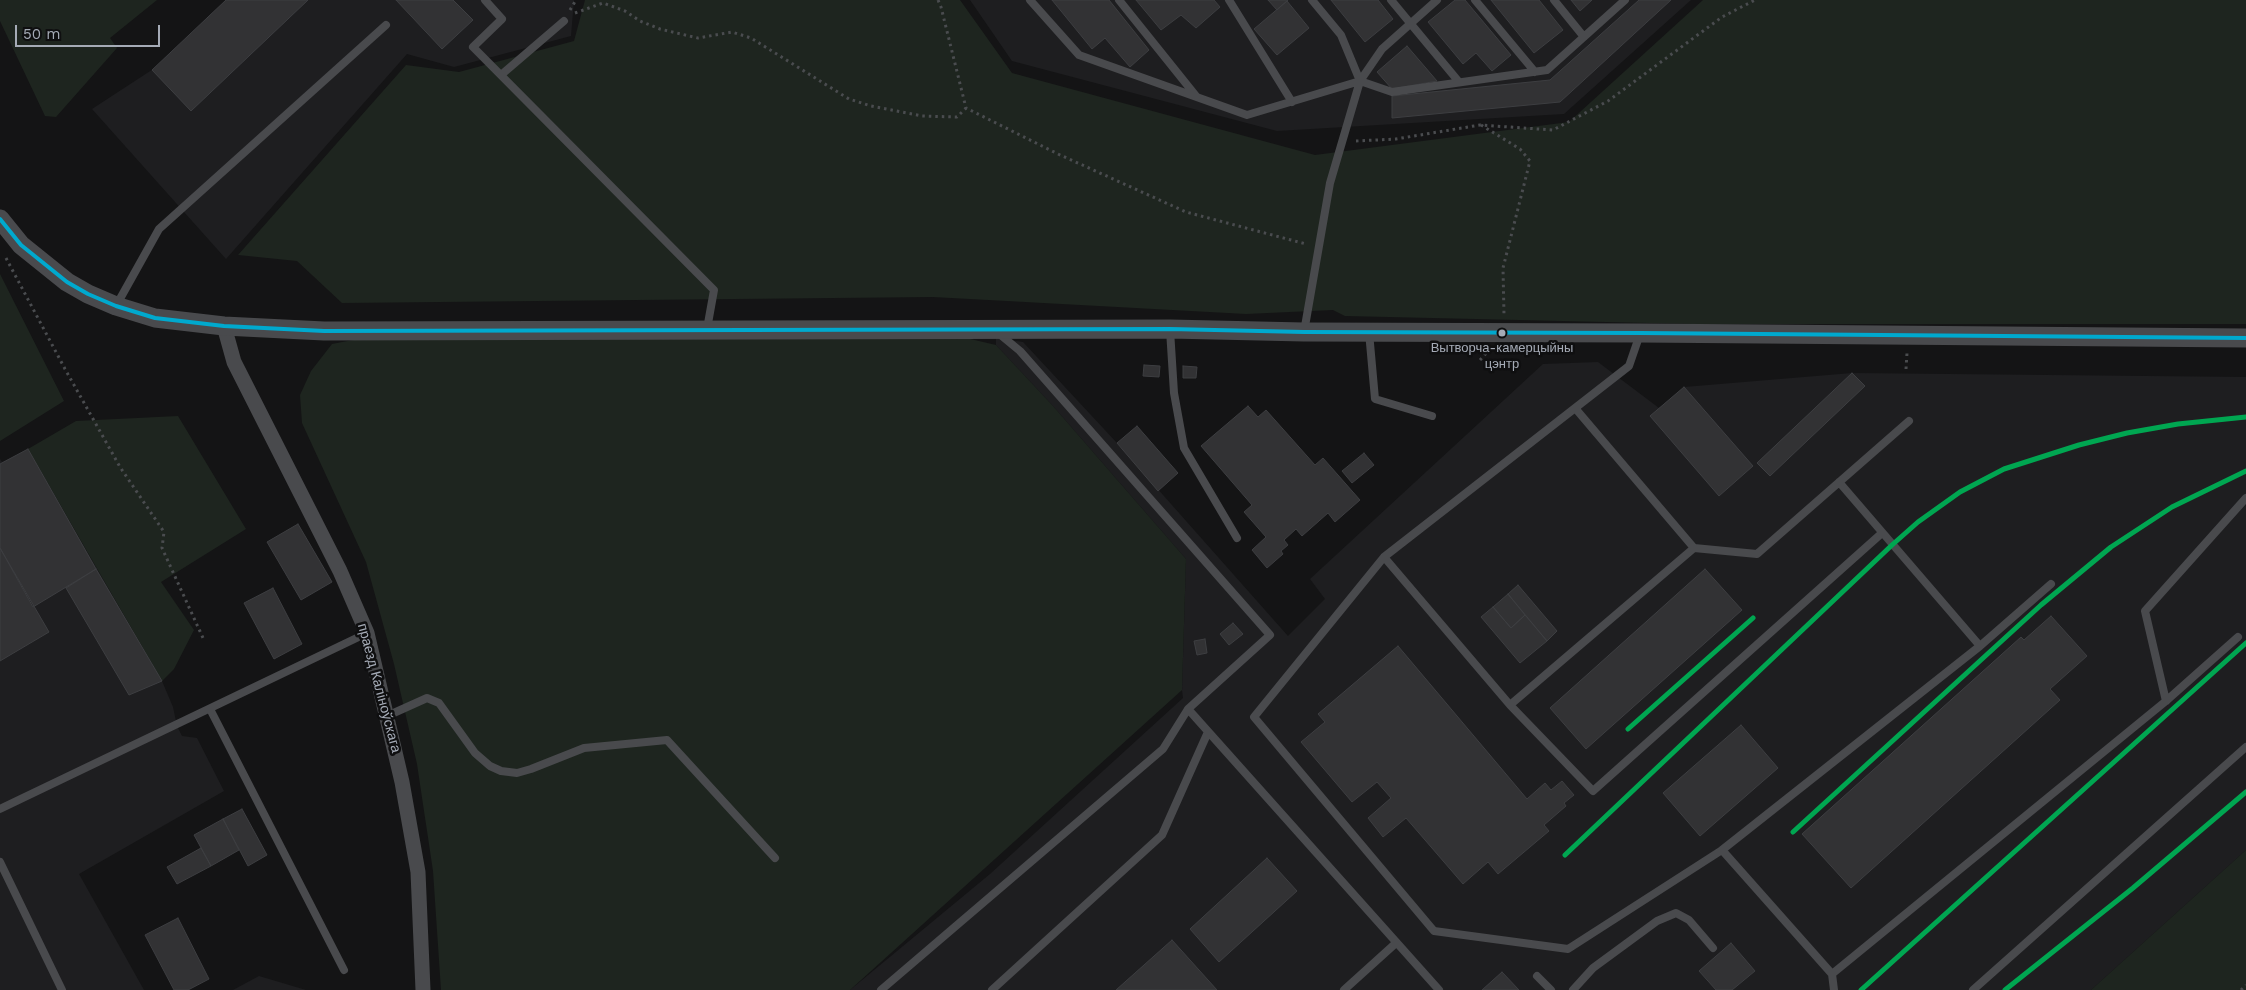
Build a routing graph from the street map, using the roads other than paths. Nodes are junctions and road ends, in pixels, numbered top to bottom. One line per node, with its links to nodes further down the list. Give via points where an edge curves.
1 (485, 0): 16 (lane, via 502,18 474,47)
2 (1030, 0): 19 (lane, via 1080,55)
3 (1120, 0): 19 (lane)
4 (1229, 0): 20 (lane)
5 (1312, 0): 17 (lane, via 1341,35)
6 (1392, 0): 12 (lane)
7 (1437, 0): 12 (lane)
8 (1475, 0): 15 (lane)
9 (1554, 0): 14 (lane)
10 (1625, 0): 14 (lane)
11 (565, 19): 16 (lane)
12 (1411, 24): 17 (lane, via 1382,49); 18 (lane)
13 (386, 25): 22 (lane, via 159,229)
14 (1584, 36): 15 (lane, via 1547,70)
15 (1535, 72): 18 (lane)
16 (501, 75): 24 (lane, via 714,290)
17 (1360, 81): 18 (lane, via 1392,92); 20 (lane); 27 (lane, via 1330,183)
18 (1459, 82)
19 (1197, 97): 20 (lane, via 1248,115)
20 (1292, 102)
21 (0, 219): 22 (street, via 21,245 66,282)
22 (116, 306): 23 (street, via 155,318)
23 (224, 326): 24 (street, via 324,331); 41 (street, праезд Каліноўскага, via 234,362 340,572)
24 (707, 329): 26 (street)
25 (1170, 329): 26 (street); 27 (street); 37 (lane, via 1174,393 1184,448)
26 (994, 330): 47 (lane, via 1020,351 1270,635)
27 (1304, 332): 28 (street)
28 (1369, 332): 29 (street); 32 (lane, via 1375,399)
29 (1640, 332): 30 (street); 31 (lane, via 1629,366)
30 (2246, 338)
31 (1575, 408): 38 (lane); 39 (lane)
32 (1432, 416)
33 (1908, 421): 34 (lane)
34 (1839, 482): 36 (lane); 38 (lane, via 1757,554)
35 (2246, 498): 44 (lane, via 2145,612)
36 (1882, 533): 43 (lane); 45 (lane, via 1593,791)
37 (1237, 538)
38 (1694, 548): 45 (lane)
39 (1384, 557): 45 (lane); 52 (lane, via 1254,716 1434,931 1568,949)
40 (2051, 584): 43 (lane)
41 (367, 633): 46 (lane); 48 (street, праезд Каліноўскага)
42 (2238, 637): 44 (lane)
43 (1980, 646): 52 (lane)
44 (2166, 700): 58 (lane)
45 (1510, 704)
46 (210, 709): 51 (lane); 57 (lane)
47 (1188, 709): 49 (lane); 62 (lane, via 1163,749)
48 (387, 716): 53 (lane, via 427,698 440,703 475,753 490,766 517,773 584,748 667,740); 61 (street, праезд Каліноўскага, via 418,872)
49 (1208, 732): 55 (lane); 63 (lane, via 1162,835)
50 (2246, 747): 69 (lane)
51 (0, 809)
52 (1722, 850): 58 (lane)
53 (775, 858)
54 (0, 862): 60 (lane)
55 (1396, 943): 64 (lane); 65 (lane)
56 (1713, 948): 67 (lane, via 1689,920 1676,913 1657,921 1593,968)
57 (344, 970)
58 (1832, 974): 68 (lane)
59 (1537, 976): 66 (lane)
60 (62, 990)
61 (423, 990)
62 (881, 990)
63 (992, 990)
64 (1344, 990)
65 (1439, 990)
66 (1551, 990)
67 (1573, 990)
68 (1834, 990)
69 (1973, 990)

